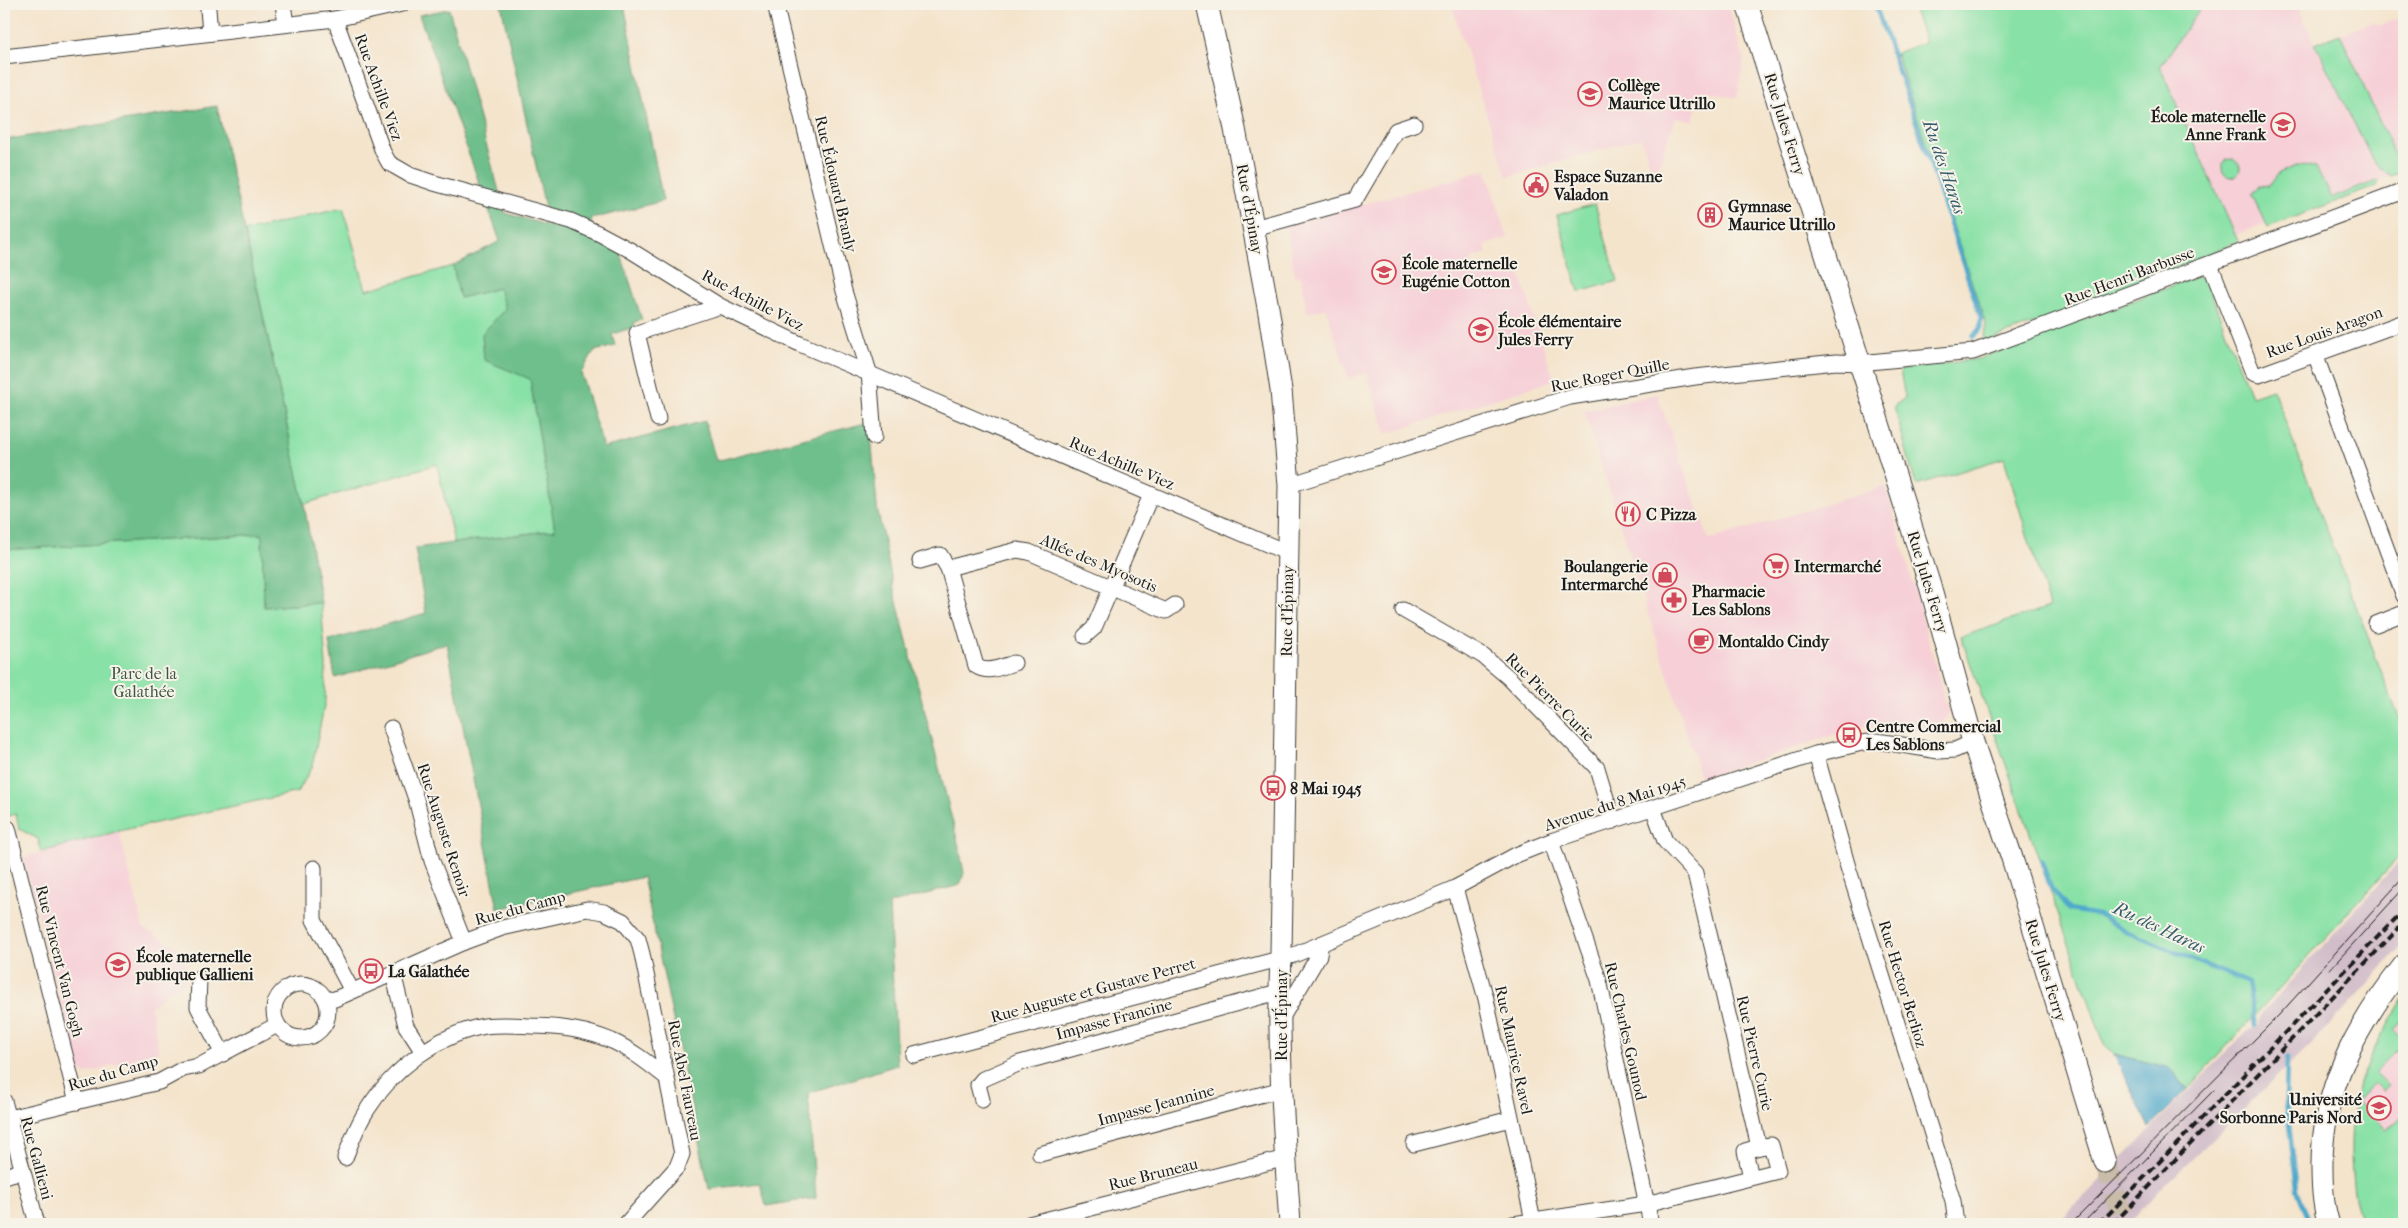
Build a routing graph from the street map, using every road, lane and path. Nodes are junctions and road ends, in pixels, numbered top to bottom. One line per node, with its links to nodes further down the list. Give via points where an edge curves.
1 (283, 4): 8 (street)
2 (402, 4): 7 (street)
3 (775, 4): 19 (street, Rue Édouard Branly, via 844,291)
4 (1207, 4): 13 (street, Rue d'Épinay)
5 (1747, 4): 18 (street, Rue Jules Ferry)
6 (208, 9): 9 (street)
7 (335, 19): 8 (street, Rue Achille Viez); 15 (street, Rue Achille Viez, via 383,152 397,169 434,184 570,221 630,250)
8 (286, 24): 9 (street, Rue Achille Viez)
9 (210, 34): 10 (street, Rue Achille Viez)
10 (4, 57)
11 (1414, 124): 13 (street, via 1396,130 1355,200)
12 (2404, 190): 14 (street, Rue Henri Barbusse)
13 (1254, 228): 22 (street, Rue d'Épinay, via 1281,390)
14 (2210, 264): 17 (street, Rue Louis Aragon, via 2253,373 2258,375); 18 (street, Rue Henri Barbusse, via 1973,352)
15 (720, 306): 19 (street, Rue Achille Viez); 20 (street, via 637,333)
16 (2404, 322): 17 (street, Rue Louis Aragon)
17 (2315, 354): 28 (street)
18 (1859, 362): 22 (street, Rue Roger Quille, via 1695,377 1570,397); 36 (street, Rue Jules Ferry, via 1930,586)
19 (869, 372): 21 (street, Rue Édouard Branly); 23 (street, Rue Achille Viez)
20 (658, 419)
21 (874, 437)
22 (1289, 485): 24 (street, Rue d'Épinay)
23 (1151, 495): 24 (street, Rue Achille Viez); 27 (street)
24 (1288, 553): 47 (street, Rue d'Épinay)
25 (920, 561): 26 (street, via 940,555)
26 (948, 568): 27 (street, Allée des Myosotis, via 1017,550 1029,552); 34 (street, via 976,666 988,670)
27 (1111, 588): 29 (street, Allée des Myosotis, via 1166,611); 33 (street, via 1094,628)
28 (2404, 596)
29 (1175, 605)
30 (1403, 610): 39 (street, Rue Pierre Curie, via 1483,656 1508,676 1597,768)
31 (2404, 613): 32 (street)
32 (2376, 624)
33 (1085, 636)
34 (1014, 663)
35 (391, 728): 44 (street, Rue Auguste Renoir, via 416,799 432,860)
36 (1974, 742): 37 (street, Avenue du 8 Mai 1945, via 1955,750 1939,751 1877,741 1862,742); 71 (street, Rue Jules Ferry)
37 (1816, 754): 38 (street, Avenue du 8 Mai 1945); 83 (street, Rue Hector Berlioz, via 1847,864 1953,1201)
38 (1653, 808): 39 (street, Avenue du 8 Mai 1945); 67 (street, Rue Pierre Curie, via 1665,841 1695,873)
39 (1613, 821): 41 (street, Avenue du 8 Mai 1945)
40 (8, 828): 63 (street, Rue Vincent Van Gogh)
41 (1551, 841): 43 (street, Avenue du 8 Mai 1945, via 1516,855); 75 (street, Rue Charles Gounod, via 1599,980)
42 (314, 868): 51 (street, via 314,920)
43 (1455, 888): 45 (street, Avenue du 8 Mai 1945); 65 (street, Rue Maurice Ravel, via 1486,999)
44 (464, 942): 46 (street, Rue du Camp, via 502,928 587,909 604,912 622,921 638,938); 49 (street, Rue du Camp)
45 (1321, 944): 47 (street, Avenue du 8 Mai 1945); 54 (street, via 1319,955)
46 (642, 954): 59 (street, Rue Abel Fauveau)
47 (1281, 958): 52 (street, Rue d'Épinay); 58 (street, Rue Auguste et Gustave Perret)
48 (2404, 965): 84 (street, via 2372,1006 2352,1041 2328,1103 2322,1146 2322,1184)
49 (393, 973): 51 (street, Rue du Camp); 56 (street, via 406,1026)
50 (199, 978): 57 (street, via 198,1007)
51 (352, 991): 53 (street, Rue du Camp)
52 (1278, 992): 54 (street, Rue d'Épinay); 61 (street, Impasse Francine, via 1020,1063 983,1079 978,1085)
53 (326, 1000): 55 (street, via 328,1016 314,1035 306,1038 290,1036); 55 (street, via 310,984 287,987 276,1000)
54 (1279, 1023): 60 (street, Rue d'Épinay)
55 (277, 1025): 57 (street, Rue du Camp)
56 (423, 1052): 59 (street, via 483,1026 554,1026 584,1031 612,1041); 69 (street, via 387,1082 367,1109)
57 (223, 1054): 63 (street, Rue du Camp, via 159,1082)
58 (914, 1055)
59 (666, 1077): 78 (street, Rue Abel Fauveau, via 682,1154 677,1167)
60 (1282, 1089): 68 (street, Impasse Jeannine); 70 (street, Rue d'Épinay)
61 (982, 1100)
62 (4, 1101): 64 (street, Rue Gallieni)
63 (77, 1102): 64 (street, Rue du Camp)
64 (9, 1118): 72 (street, Rue Gallieni)
65 (1511, 1119): 66 (street); 76 (street, Rue Maurice Ravel)
66 (1414, 1144)
67 (1759, 1147): 74 (street, via 1745,1151); 74 (street, via 1771,1144 1778,1171)
68 (1040, 1154)
69 (345, 1158)
70 (1286, 1158): 79 (street, Rue Bruneau); 80 (street, Rue d'Épinay)
71 (2105, 1162)
72 (22, 1171): 73 (street); 77 (street, Rue Gallieni)
73 (4, 1176)
74 (1751, 1177): 75 (street)
75 (1646, 1204): 76 (street); 82 (street)
76 (1532, 1221): 81 (street)
77 (37, 1224)
78 (626, 1224)
79 (1029, 1224)
80 (1290, 1224)
81 (1513, 1224)
82 (1651, 1224)
83 (1956, 1224)
84 (2330, 1224)

